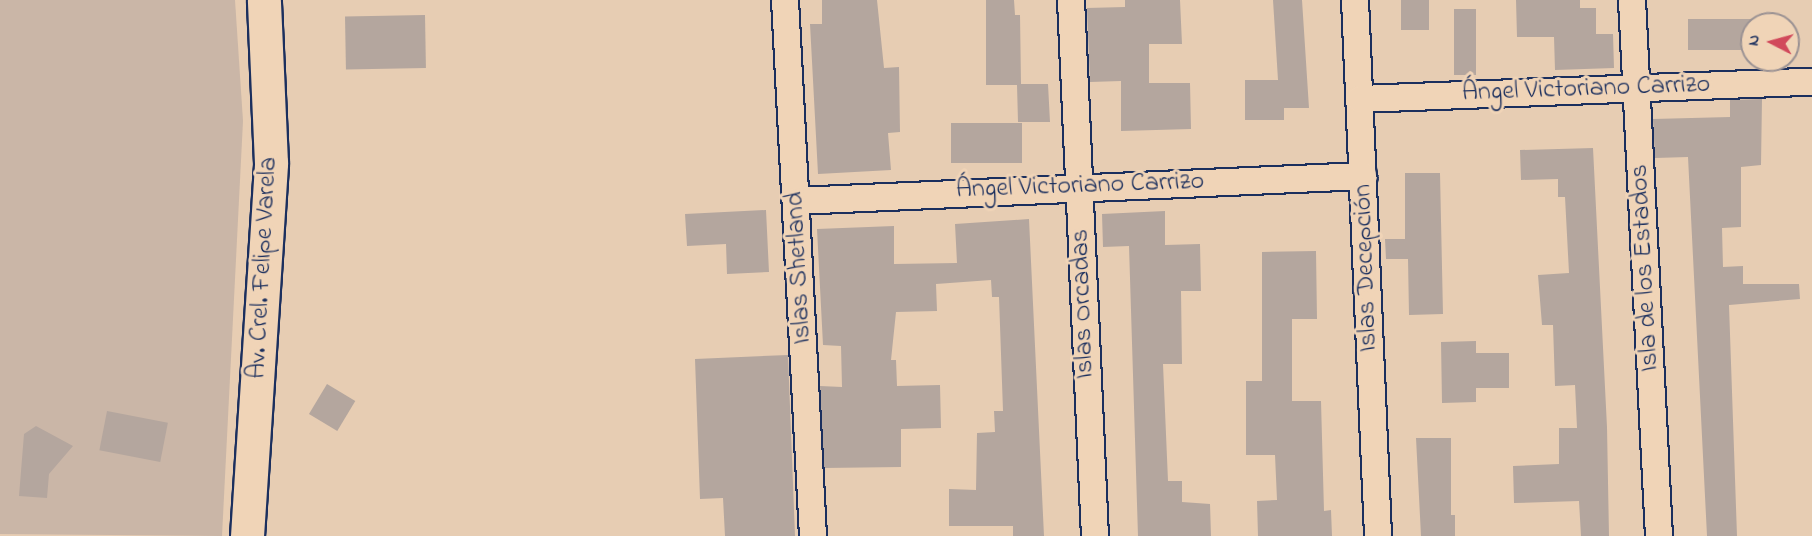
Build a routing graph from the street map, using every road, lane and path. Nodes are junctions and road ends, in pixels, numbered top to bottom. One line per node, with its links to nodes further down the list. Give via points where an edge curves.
1 (264, 0): 12 (main road, Av. Crel. Felipe Varela, via 271,163)
2 (785, 0): 11 (street, Islas Shetland)
3 (1071, 0): 10 (street, Islas Orcadas)
4 (1355, 0): 8 (street, Islas Decepción)
5 (1632, 0): 7 (street, Isla de los Estados)
6 (1812, 82): 7 (street, Ángel Victoriano Carrizo)
7 (1637, 89): 8 (street, Ángel Victoriano Carrizo); 16 (street, Isla de los Estados)
8 (1360, 99): 9 (street, Islas Decepción)
9 (1363, 176): 10 (street, Ángel Victoriano Carrizo); 15 (street, Islas Decepción)
10 (1079, 186): 11 (street, Ángel Victoriano Carrizo); 14 (street, Islas Orcadas)
11 (796, 201): 13 (street, Islas Shetland)
12 (247, 536)
13 (813, 536)
14 (1095, 536)
15 (1378, 536)
16 (1659, 536)

